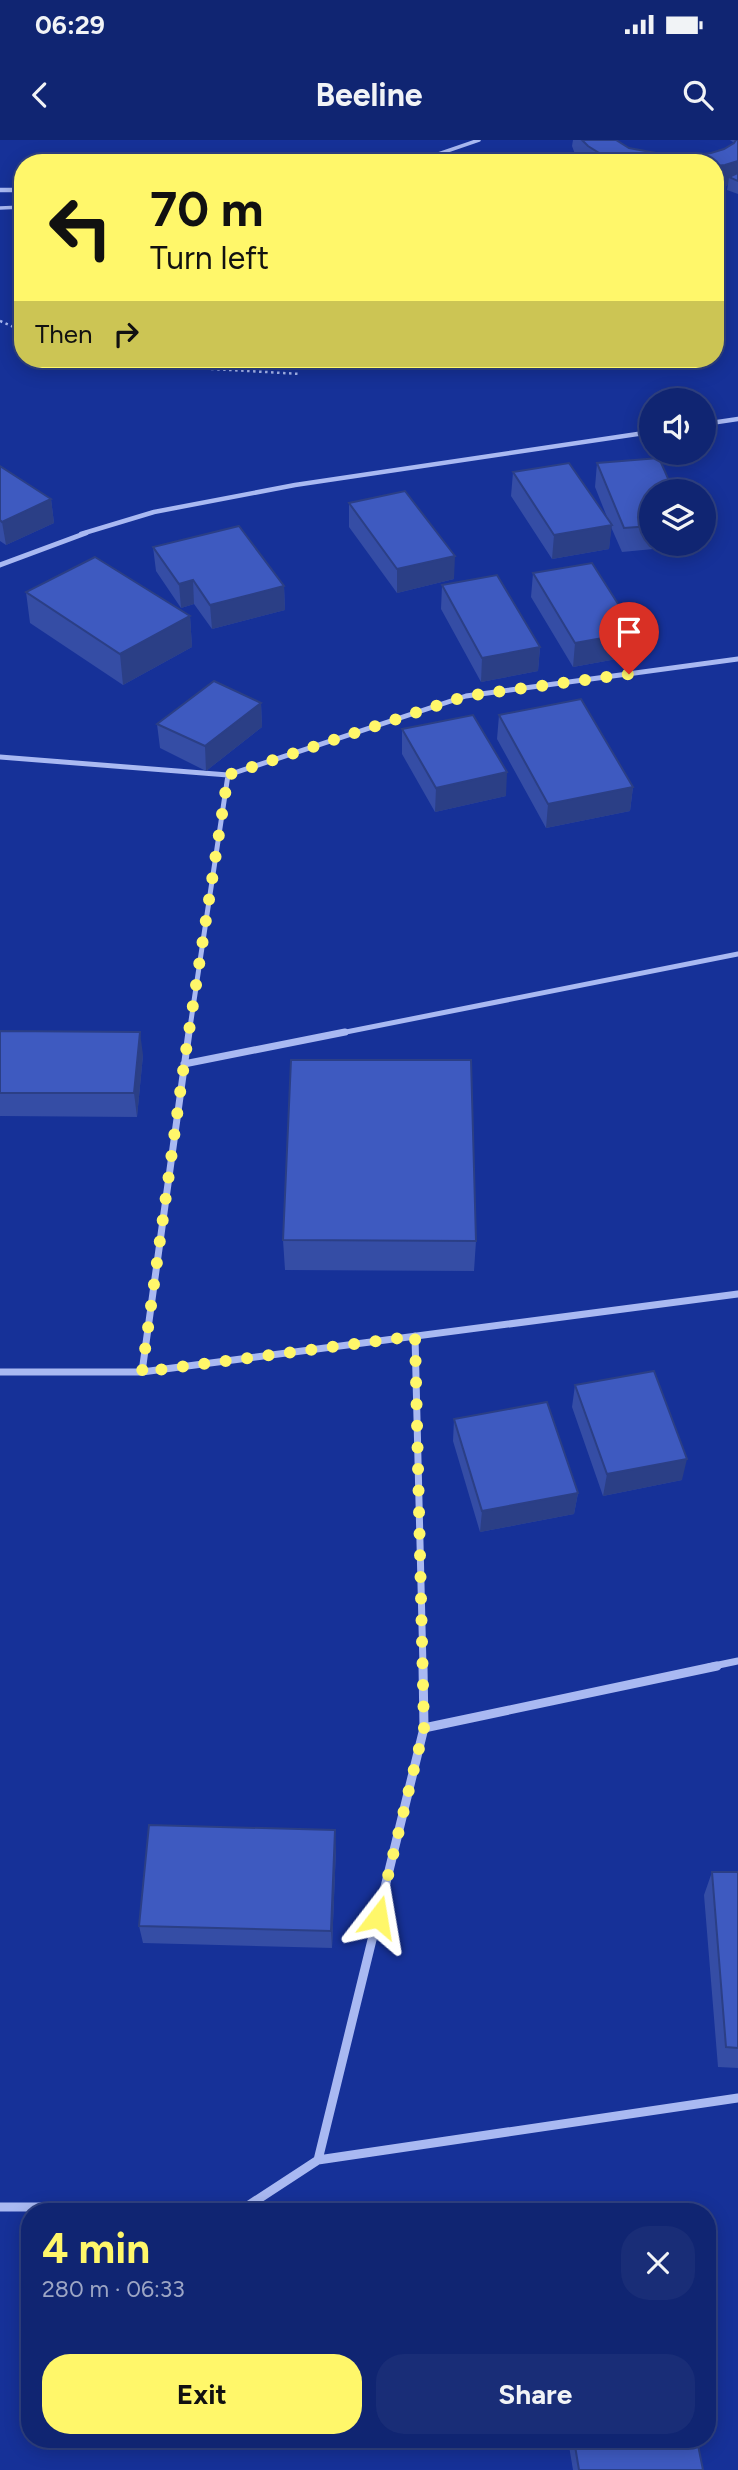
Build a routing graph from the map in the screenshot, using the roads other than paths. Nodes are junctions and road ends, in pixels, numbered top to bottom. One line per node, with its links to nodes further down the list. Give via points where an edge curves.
1 (480, 140): 2 (lane)
2 (439, 154)
3 (738, 419): 4 (street)
4 (716, 423)
5 (639, 434): 6 (street, via 176,507 110,525)
6 (0, 565)
7 (738, 659): 9 (street, via 466,696)
8 (0, 757): 9 (street)
9 (228, 775): 11 (street)
10 (738, 954): 11 (street)
11 (184, 1064): 15 (street)
12 (738, 1294): 13 (street)
13 (415, 1336): 15 (street); 17 (street)
14 (0, 1372): 15 (street)
15 (142, 1372)
16 (738, 1661): 17 (street)
17 (424, 1728): 19 (street)
18 (738, 2098): 19 (street)
19 (318, 2160): 20 (street)
20 (252, 2203)
21 (0, 2207): 22 (street)
22 (21, 2207)

